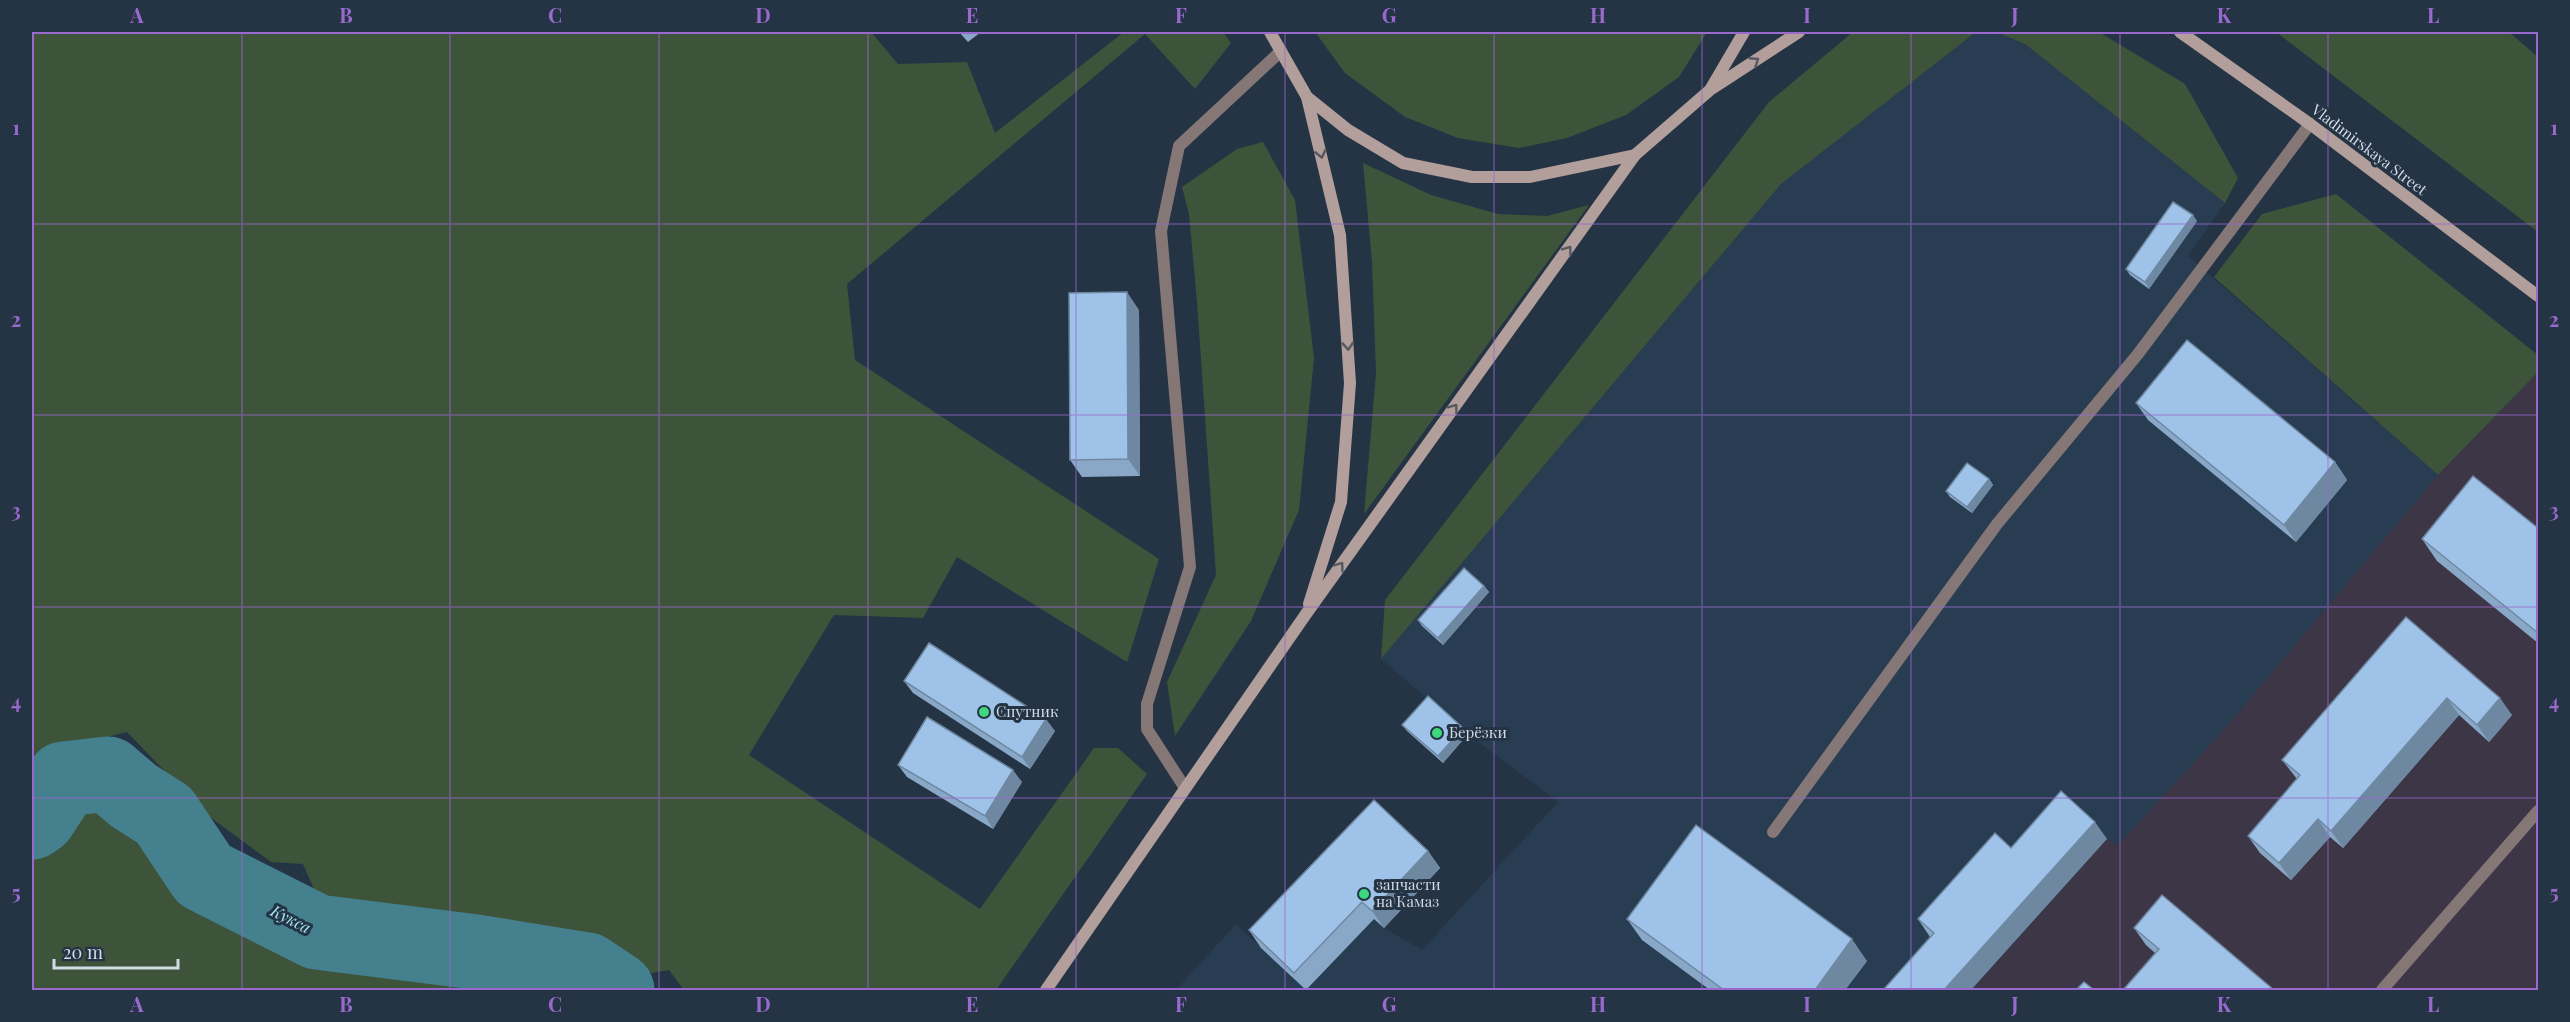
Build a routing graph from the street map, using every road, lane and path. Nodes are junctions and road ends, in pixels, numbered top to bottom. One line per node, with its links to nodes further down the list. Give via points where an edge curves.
1 (1270, 32): 5 (main road)
2 (1744, 32): 6 (main road)
3 (1799, 32): 6 (main road, one-way to 3)
4 (2180, 32): 8 (main road, Vladimirskaya Street)
5 (1281, 51): 7 (main road); 12 (lane, via 1179,146 1161,231 1190,567 1147,704 1147,729)
6 (1710, 90): 9 (main road)
7 (1307, 97): 9 (main road, via 1348,130 1403,162 1472,177 1530,177); 11 (main road, one-way to 11, via 1340,235 1350,383 1341,502)
8 (2310, 124): 10 (main road, Vladimirskaya Street); 14 (lane, via 2138,354 1997,524)
9 (1635, 155): 11 (main road, one-way to 9)
10 (2538, 296)
11 (1306, 614): 12 (main road)
12 (1185, 788): 15 (main road)
13 (2538, 811): 16 (lane)
14 (1773, 832)
15 (1046, 990)
16 (2382, 990)

